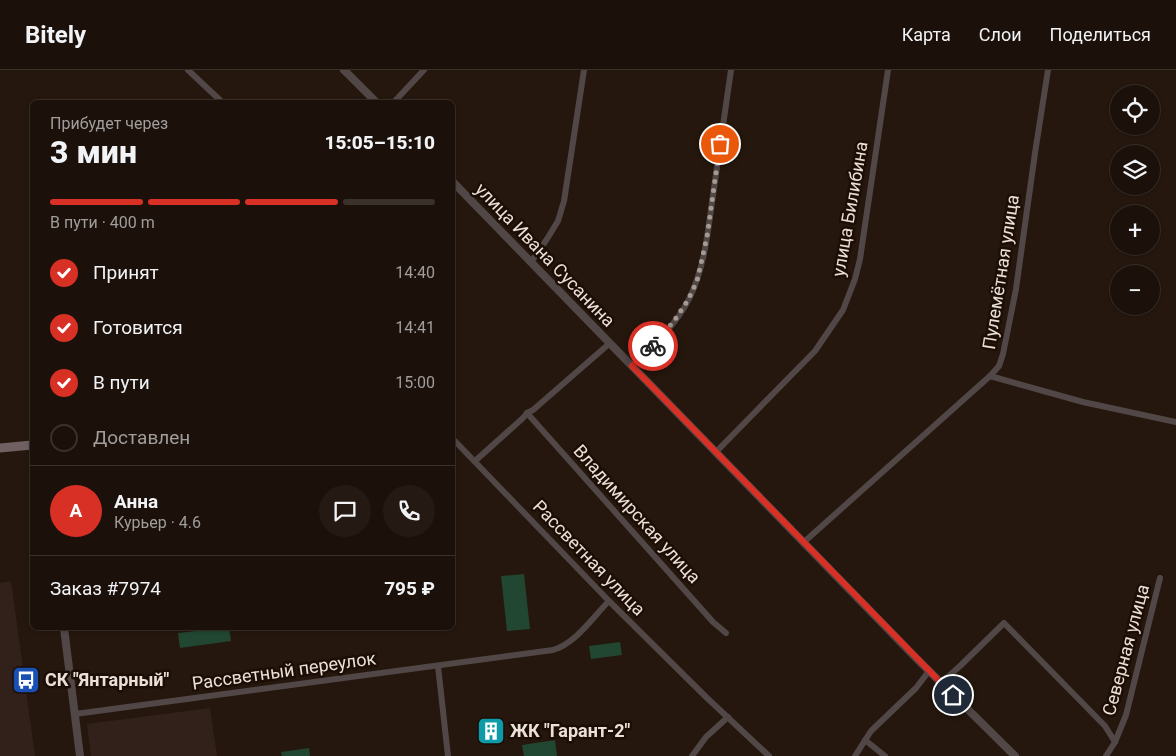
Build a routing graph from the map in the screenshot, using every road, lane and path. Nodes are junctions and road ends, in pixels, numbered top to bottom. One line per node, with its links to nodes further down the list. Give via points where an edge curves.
1 (188, 70): 8 (street)
2 (344, 70): 9 (street)
3 (424, 70): 10 (street)
4 (584, 70): 12 (street, via 564,201 548,240)
5 (731, 70): 14 (street, via 707,237 697,281 674,321)
6 (888, 70): 21 (street, улица Билибина, via 860,259 843,310 814,351)
7 (1048, 70): 15 (street, Пулемётная улица, via 1004,354)
8 (220, 100)
9 (374, 100)
10 (396, 100)
11 (455, 184): 12 (street, улица Ивана Сусанина)
12 (531, 262): 13 (street, улица Ивана Сусанина)
13 (610, 343): 14 (street, улица Ивана Сусанина); 16 (street)
14 (632, 366): 21 (street, улица Ивана Сусанина)
15 (990, 376): 17 (street, via 1083,402); 23 (street, Пулемётная улица)
16 (527, 413): 22 (street); 27 (street, Владимирская улица)
17 (1176, 422)
18 (455, 441): 22 (street, Рассветная улица)
19 (30, 445): 20 (main road)
20 (0, 448)
21 (716, 452): 23 (street, улица Ивана Сусанина)
22 (475, 461): 25 (street, Рассветная улица)
23 (804, 542): 29 (street, улица Ивана Сусанина)
24 (1160, 578): 34 (street, Северная улица, via 1126,715)
25 (609, 601): 28 (street, Рассветный переулок, via 573,640 560,648); 32 (street, Рассветная улица)
26 (64, 630): 31 (street)
27 (726, 633)
28 (438, 666): 31 (street, Рассветный переулок); 36 (street)
29 (929, 672): 30 (street, улица Ивана Сусанина); 33 (street)
30 (941, 683): 34 (street, via 1004,623 1105,726); 41 (street, улица Ивана Сусанина)
31 (75, 714): 35 (street)
32 (728, 717): 37 (street, via 706,737); 38 (street, Рассветная улица)
33 (865, 740): 39 (street); 40 (street)
34 (1115, 742): 42 (street, Северная улица)
35 (80, 756)
36 (448, 756)
37 (692, 756)
38 (768, 756)
39 (855, 756)
40 (885, 756)
41 (1015, 756)
42 (1106, 756)

